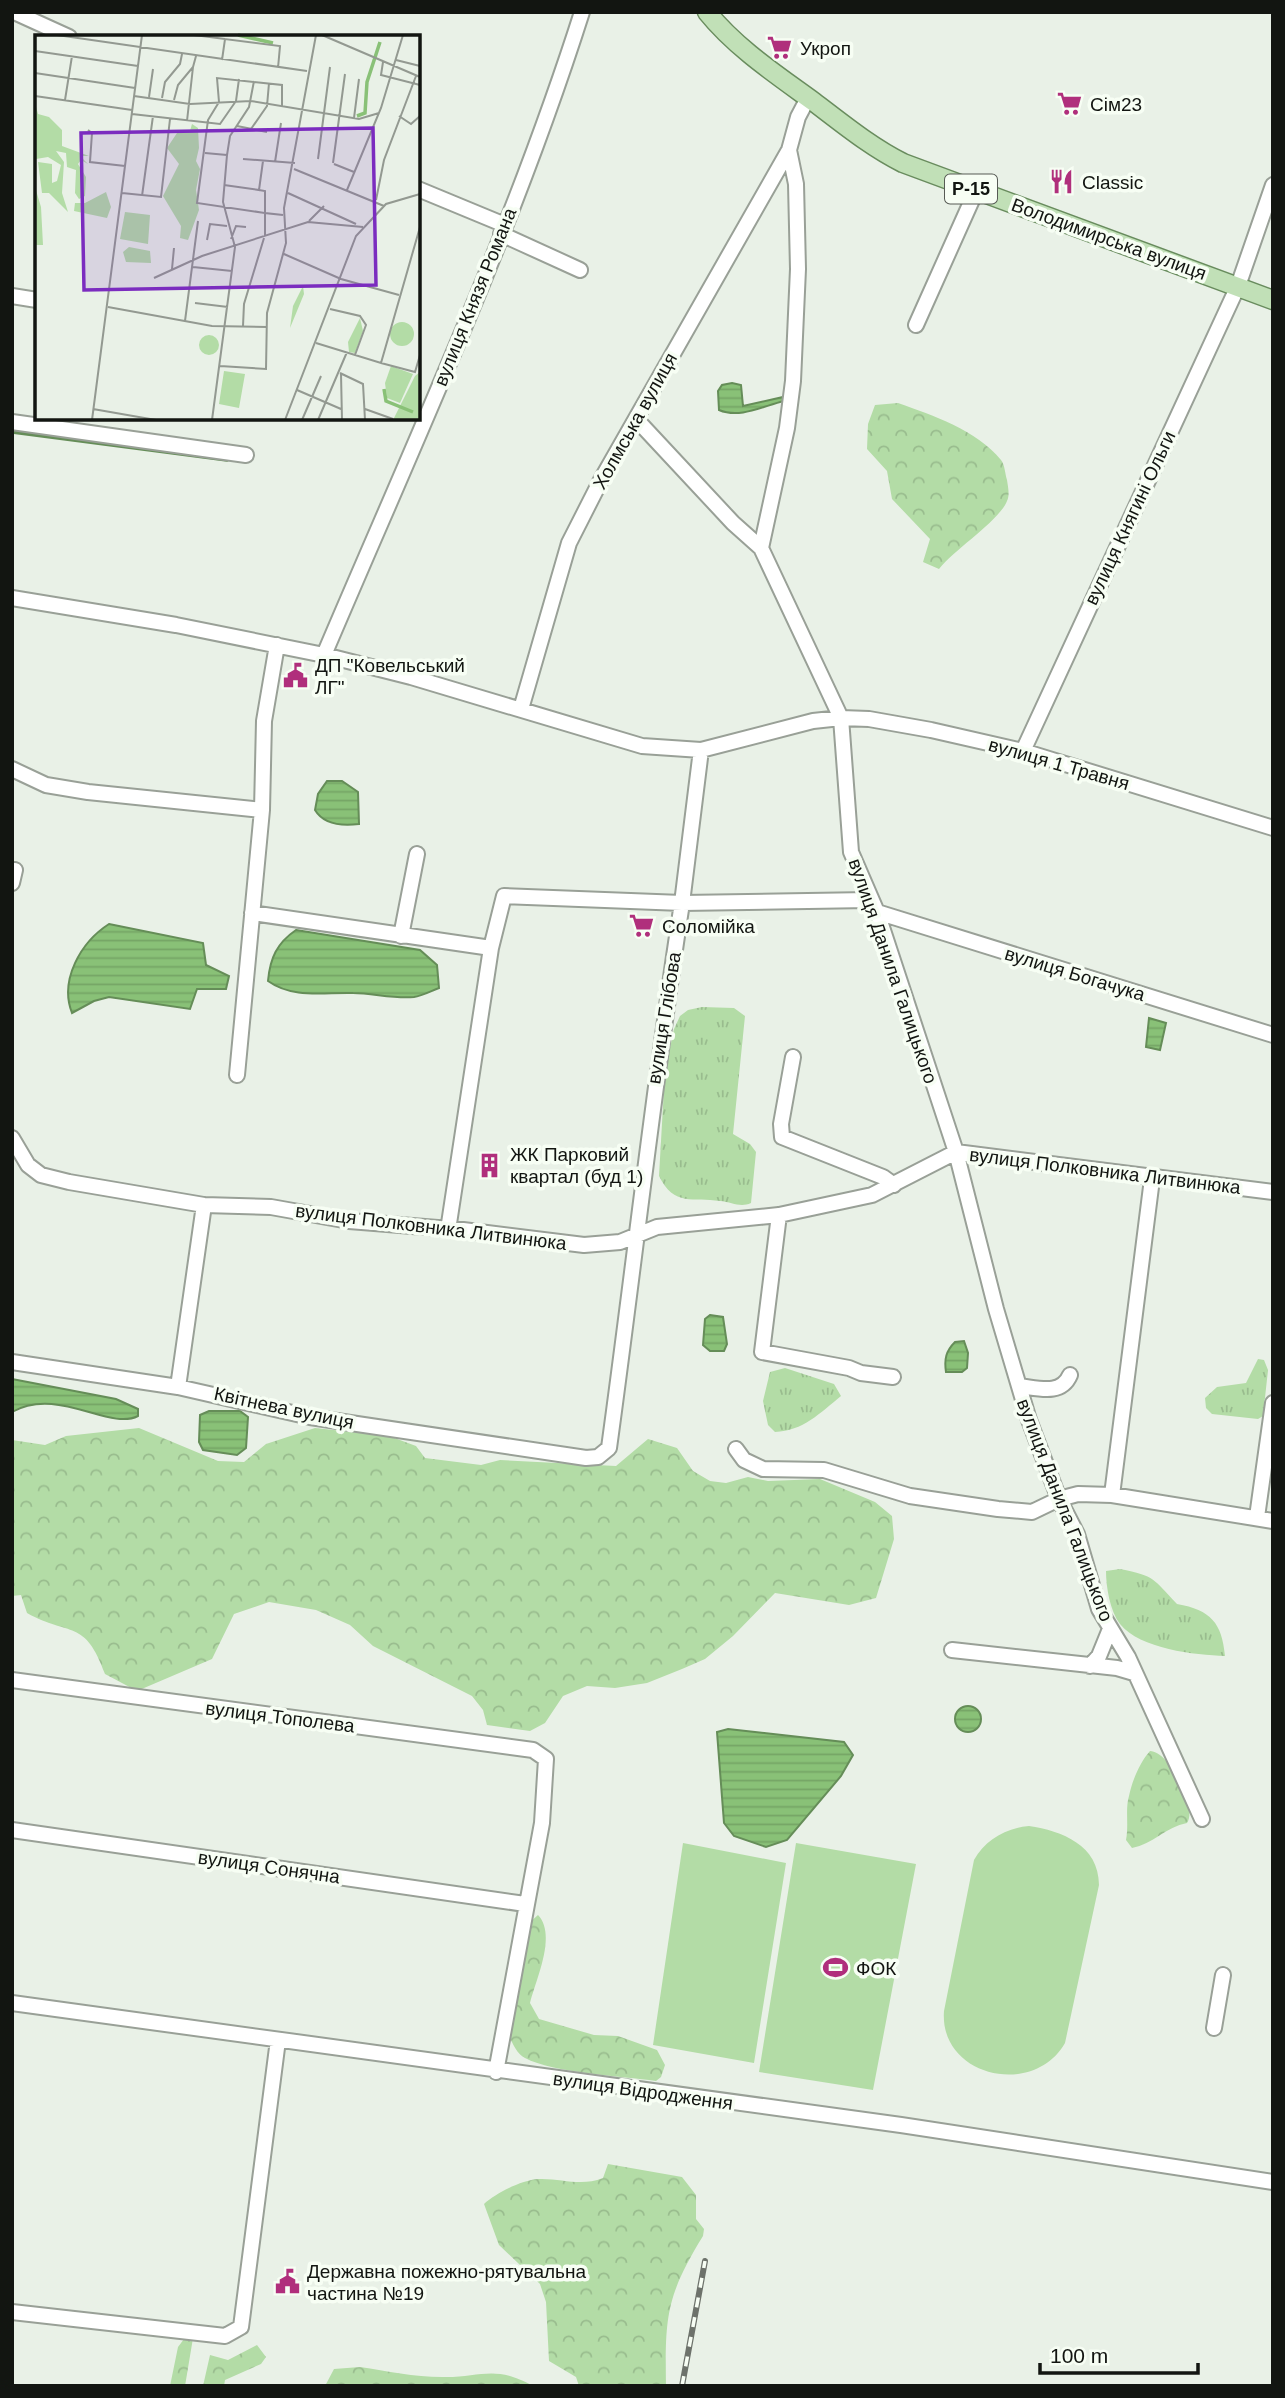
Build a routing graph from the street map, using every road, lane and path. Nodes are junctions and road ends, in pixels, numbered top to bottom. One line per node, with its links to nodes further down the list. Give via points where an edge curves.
1 (14, 12): 4 (street)
2 (582, 12): 10 (street, вулиця Князя Романа)
3 (707, 12): 5 (main road, Володимирська вулиця / Р-15, via 747,51)
4 (65, 35)
5 (808, 98): 6 (street); 9 (main road, Володимирська вулиця / Р-15, via 883,153)
6 (789, 150): 17 (street, Холмська вулиця); 20 (street, via 796,184 798,269 793,381 788,428)
7 (1273, 186): 12 (street, вулиця Княгині Ольги)
8 (420, 190): 10 (street)
9 (976, 191): 12 (main road, Володимирська вулиця / Р-15); 16 (street)
10 (503, 230): 11 (street); 23 (street, вулиця Князя Романа)
11 (580, 270)
12 (1238, 286): 15 (main road, Володимирська вулиця / Р-15); 27 (street, вулиця Княгині Ольги)
13 (12, 296): 14 (street)
14 (35, 300)
15 (1273, 300)
16 (916, 325)
17 (636, 419): 20 (street); 24 (street, Холмська вулиця, via 569,543)
18 (12, 422): 19 (street)
19 (246, 455)
20 (761, 548): 25 (street, вулиця Данила Галицького)
21 (12, 598): 22 (street)
22 (277, 645): 23 (street); 29 (street, via 264,721)
23 (324, 655): 24 (street)
24 (521, 709): 26 (street, via 642,747)
25 (841, 718): 26 (street); 27 (street, вулиця 1 Травня, via 931,730); 33 (street, вулиця Данила Галицького, via 851,852)
26 (701, 750): 32 (street, вулиця Глібова)
27 (1023, 751): 30 (street, вулиця 1 Травня)
28 (12, 769): 29 (street, via 46,785 88,792)
29 (262, 810): 34 (street)
30 (1273, 828)
31 (417, 854): 35 (street)
32 (682, 902): 33 (street); 36 (street, via 504,896); 48 (street, вулиця Глібова, via 653,1089)
33 (873, 906): 37 (street, вулиця Богачука); 41 (street, вулиця Данила Галицького)
34 (252, 913): 35 (street); 39 (street)
35 (401, 936): 36 (street)
36 (492, 948): 47 (street)
37 (1273, 1035)
38 (793, 1057): 43 (street, via 782,1137)
39 (237, 1075)
40 (12, 1138): 45 (street, вулиця Полковника Литвинюка, via 28,1165 41,1175)
41 (956, 1152): 42 (street, вулиця Полковника Литвинюка); 43 (street, вулиця Полковника Литвинюка); 52 (street, вулиця Данила Галицького)
42 (1152, 1178): 44 (street, вулиця Полковника Литвинюка); 57 (street)
43 (894, 1185): 46 (street, вулиця Полковника Литвинюка, via 872,1195)
44 (1273, 1192)
45 (204, 1205): 47 (street, вулиця Полковника Литвинюка, via 271,1207 349,1221); 53 (street)
46 (779, 1214): 48 (street, вулиця Полковника Литвинюка, via 657,1227); 51 (street, via 762,1352)
47 (448, 1230): 48 (street, вулиця Полковника Литвинюка, via 584,1245)
48 (639, 1236): 56 (street, вулиця Глібова, via 609,1448)
49 (12, 1362): 53 (street, Квітнева вулиця)
50 (1070, 1375): 52 (street, via 1058,1389)
51 (893, 1377)
52 (1019, 1386): 58 (street, вулиця Данила Галицького)
53 (178, 1387): 56 (street, Квітнева вулиця, via 310,1417)
54 (1273, 1404): 59 (street)
55 (736, 1448): 58 (street, via 744,1460 763,1469 824,1470 910,1496 1032,1512)
56 (598, 1457)
57 (1112, 1495): 58 (street, via 1078,1494); 59 (street)
58 (1059, 1499): 61 (street, вулиця Данила Галицького, via 1077,1534 1099,1609)
59 (1257, 1517): 60 (street)
60 (1273, 1521)
61 (1110, 1629): 63 (street); 64 (street, вулиця Данила Галицького)
62 (952, 1650): 63 (street)
63 (1090, 1666): 64 (street)
64 (1134, 1673): 66 (street, вулиця Данила Галицького)
65 (12, 1680): 68 (street, вулиця Тополева, via 533,1750 546,1759 542,1823)
66 (1202, 1819)
67 (12, 1830): 68 (street, вулиця Сонячна)
68 (525, 1904): 73 (street)
69 (1223, 1975): 71 (street)
70 (12, 2003): 72 (street, вулиця Відродження)
71 (1214, 2028)
72 (278, 2040): 73 (street, вулиця Відродження); 75 (street, via 241,2327 225,2336)
73 (496, 2072): 74 (street, вулиця Відродження, via 901,2125)
74 (1273, 2182)
75 (12, 2312)

